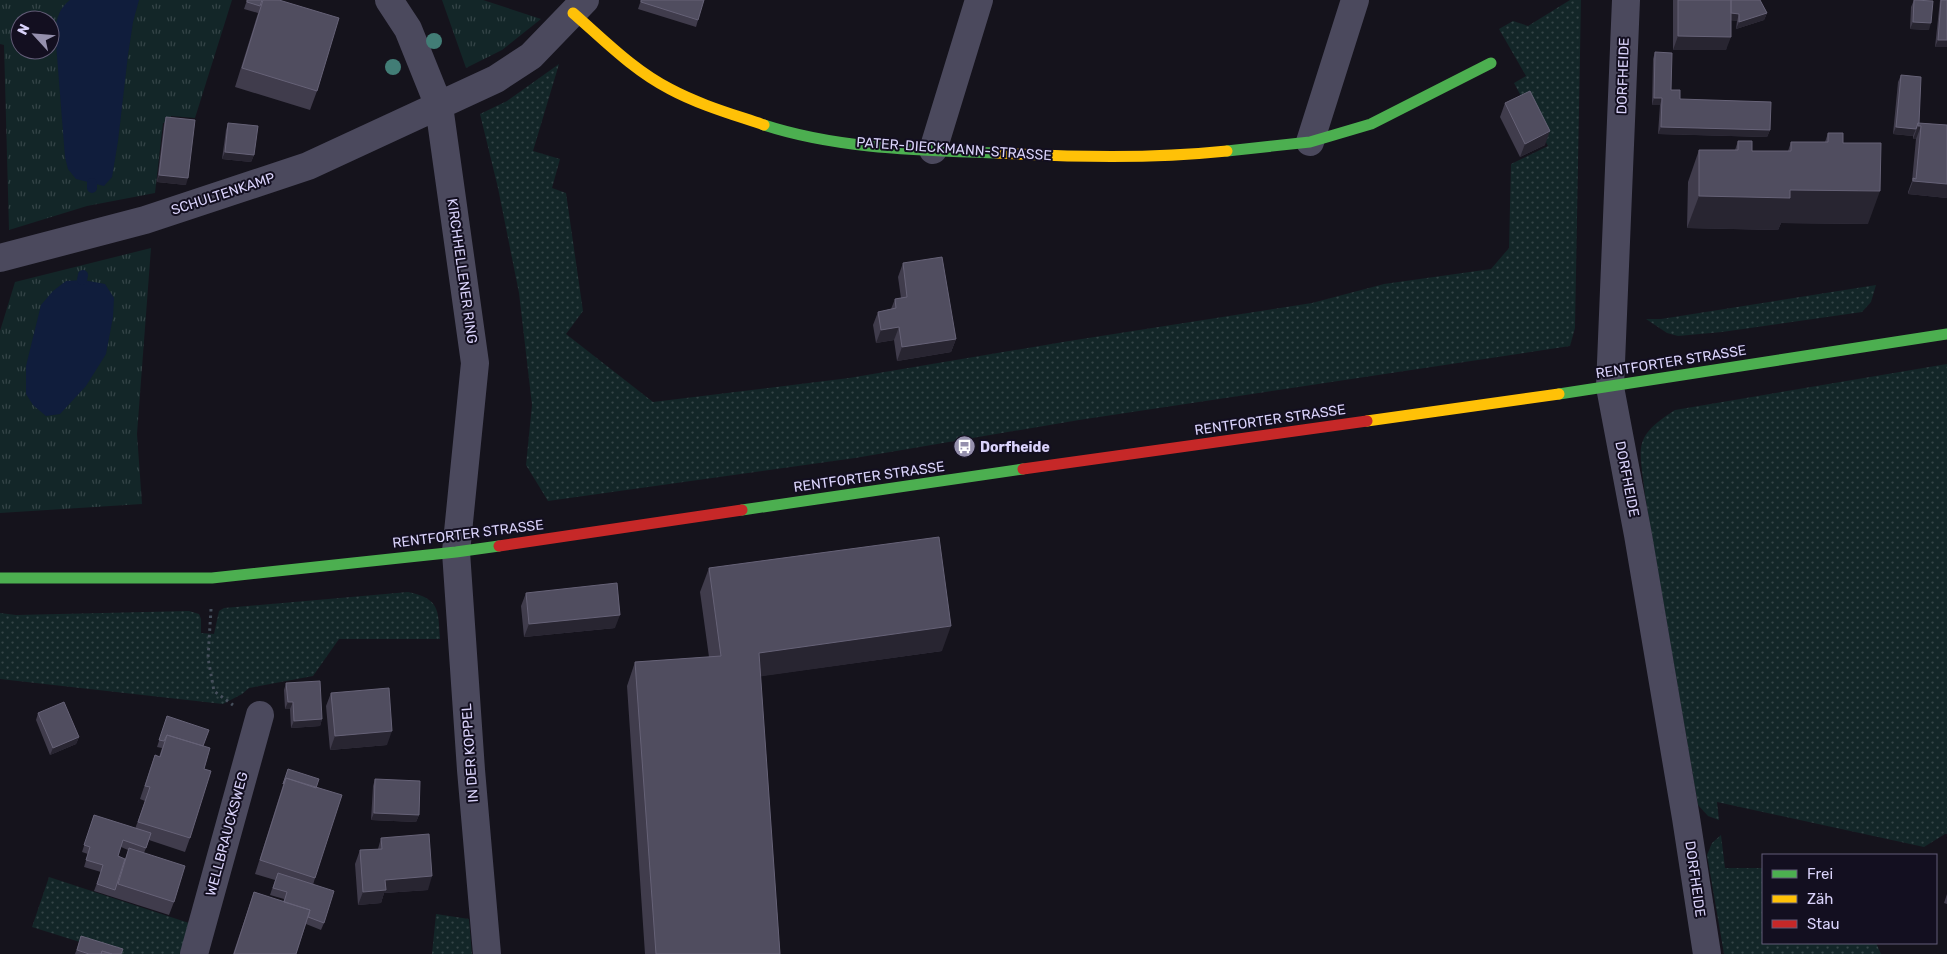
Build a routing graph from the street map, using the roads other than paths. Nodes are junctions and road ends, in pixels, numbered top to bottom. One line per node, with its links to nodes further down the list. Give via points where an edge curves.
1 (389, 0): 7 (street, KIRCHHELLENER RING, via 408,30)
2 (979, 0): 9 (street)
3 (1355, 0): 8 (street)
4 (1626, 0): 12 (street, DORFHEIDE)
5 (579, 7): 7 (street, SCHULTENKAMP, via 531,56 496,79); 9 (main road, PATER-DIECKMANN-STRASSE, via 631,64 669,89 709,107 792,134 884,148)
6 (1491, 63): 8 (main road, PATER-DIECKMANN-STRASSE, via 1372,124)
7 (439, 106): 10 (street, SCHULTENKAMP, via 308,166 145,220); 13 (street, KIRCHHELLENER RING, via 476,363)
8 (1310, 142): 9 (main road, PATER-DIECKMANN-STRASSE, via 1175,156 1074,157)
9 (933, 150)
10 (0, 258)
11 (1947, 334): 12 (main road, RENTFORTER STRASSE)
12 (1610, 387): 13 (main road, RENTFORTER STRASSE); 18 (street, DORFHEIDE, via 1642,554)
13 (456, 552): 14 (main road, RENTFORTER STRASSE, via 212,578); 17 (street, IN DER KOPPEL)
14 (0, 578)
15 (258, 719): 16 (street, WELLBRAUCKSWEG)
16 (194, 954)
17 (486, 954)
18 (1706, 954)

